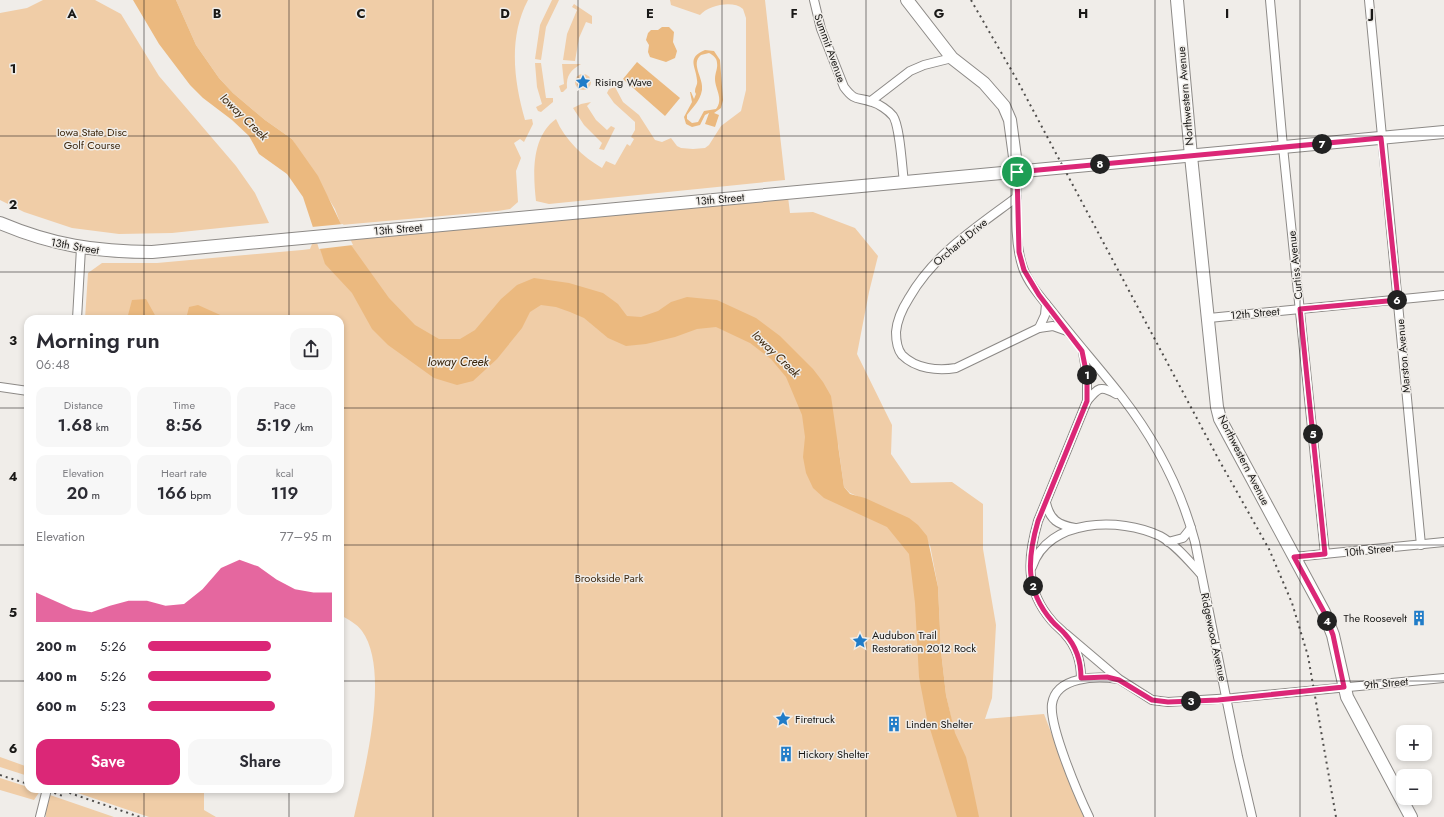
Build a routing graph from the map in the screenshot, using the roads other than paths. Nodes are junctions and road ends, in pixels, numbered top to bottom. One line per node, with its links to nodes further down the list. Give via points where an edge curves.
1 (814, 0): 7 (street, Summit Avenue, via 844,87 857,100)
2 (908, 0): 6 (main road, Ridgewood Avenue)
3 (1177, 0): 11 (main road, Northwestern Avenue)
4 (1270, 0): 10 (street, Curtiss Avenue)
5 (1369, 0): 9 (street, Marston Avenue)
6 (952, 58): 7 (street, via 910,71); 12 (main road, Ridgewood Avenue, via 984,83 1004,106 1010,120)
7 (871, 101): 13 (street, Summit Avenue, via 893,116 898,131)
8 (1444, 132): 9 (main road, 13th Street)
9 (1381, 138): 10 (main road, 13th Street); 18 (street, Marston Avenue)
10 (1283, 147): 11 (main road, 13th Street); 20 (street, Curtiss Avenue)
11 (1191, 156): 12 (main road, 13th Street); 22 (main road, Northwestern Avenue)
12 (1017, 172): 13 (main road, 13th Street); 14 (street, Ridgewood Avenue)
13 (904, 182): 16 (main road, 13th Street, via 152,252)
14 (1017, 197): 19 (street, Ridgewood Avenue, via 1020,258 1024,270); 23 (street, Orchard Drive, via 936,260 903,308 898,319 896,338 901,354 907,359 943,371 966,365)
15 (0, 223): 16 (main road, 13th Street, via 29,235)
16 (80, 248): 21 (street)
17 (1444, 296): 18 (street, 12th Street)
18 (1398, 300): 20 (street, 12th Street); 35 (street, Marston Avenue)
19 (1046, 304): 23 (street); 24 (street, Ridgewood Avenue)
20 (1300, 309): 22 (street, 12th Street); 36 (street, Curtiss Avenue)
21 (76, 315)
22 (1209, 318): 37 (main road, Northwestern Avenue, via 1220,419)
23 (1040, 328): 24 (street, Orchard Drive, via 1053,326)
24 (1067, 331): 25 (street, Ridgewood Avenue)
25 (1082, 351): 28 (street, Ridgewood Avenue); 29 (street, via 1087,376)
26 (0, 387): 27 (street)
27 (24, 390)
28 (1122, 397): 29 (street, via 1107,388 1101,388); 32 (street, Ridgewood Avenue, via 1164,461)
29 (1087, 401): 30 (street)
30 (1046, 503): 31 (street, via 1053,520 1060,525); 38 (street, via 1032,540)
31 (1076, 528): 33 (street, via 1096,525 1140,529); 38 (street, via 1055,536 1043,547 1034,559)
32 (1191, 528): 33 (street, via 1178,540); 39 (street, Ridgewood Avenue)
33 (1168, 542): 39 (street)
34 (1444, 542): 35 (street, 10th Street)
35 (1421, 545): 36 (street, 10th Street)
36 (1325, 554): 37 (street, 10th Street)
37 (1294, 557): 44 (main road, Northwestern Avenue, via 1324,612 1333,635)
38 (1030, 571): 40 (street, via 1033,589 1041,606 1052,622)
39 (1200, 573): 45 (street, Ridgewood Avenue)
40 (1066, 634): 41 (street, via 1077,650 1081,663); 43 (street, 9th Street)
41 (1081, 678): 43 (street, 9th Street, via 1107,677); 48 (street, via 1055,695 1052,714 1071,773)
42 (1444, 678): 44 (street, 9th Street)
43 (1119, 680): 45 (street, 9th Street, via 1152,700 1168,702)
44 (1344, 687): 45 (street, 9th Street); 50 (main road, Northwestern Avenue)
45 (1226, 699): 49 (street, Ridgewood Avenue)
46 (45, 793): 47 (street)
47 (40, 817)
48 (1089, 817)
49 (1252, 817)
50 (1412, 817)

